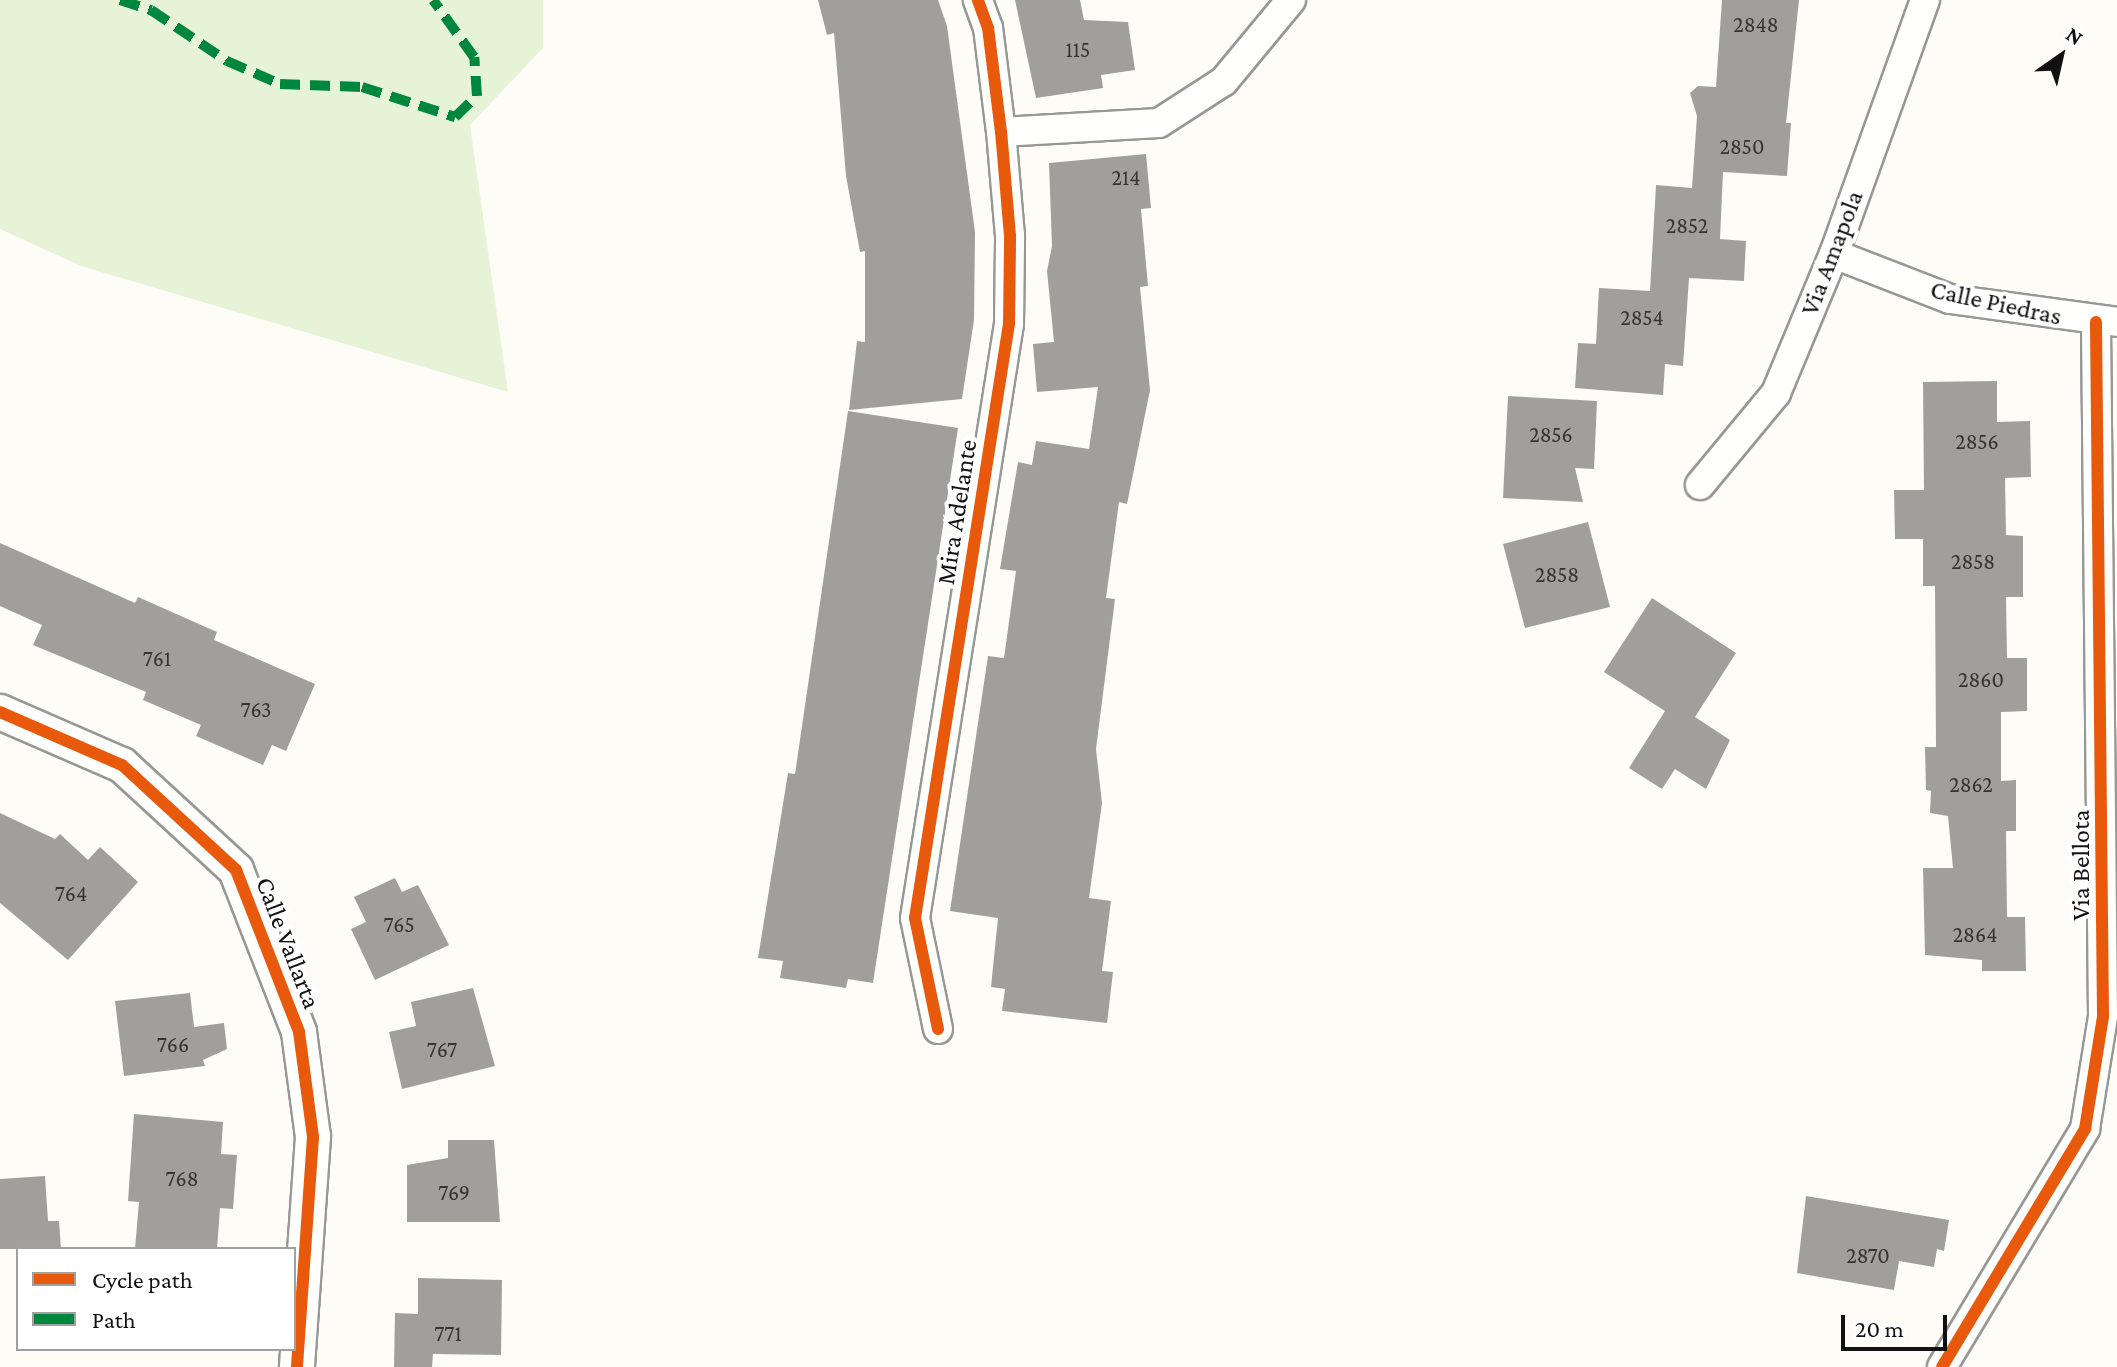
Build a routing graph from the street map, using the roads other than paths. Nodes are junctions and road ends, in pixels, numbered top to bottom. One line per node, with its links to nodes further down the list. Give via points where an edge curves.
1 (978, 0): 4 (street, Mira Adelante, via 988,28)
2 (1291, 0): 4 (street, via 1224,81 1159,123)
3 (1925, 0): 5 (street, Via Amapola)
4 (1001, 132): 9 (street, Mira Adelante, via 1009,324 915,918)
5 (1834, 254): 6 (street, Calle Piedras, via 1950,299); 7 (street, Via Amapola, via 1776,393)
6 (2107, 322): 11 (street, Via Bellota, via 2103,1016 2085,1129)
7 (1700, 485)
8 (0, 712): 10 (street, Calle Vallarta, via 122,765 236,870 299,1032 313,1137)
9 (938, 1029)
10 (297, 1367)
11 (1942, 1367)

